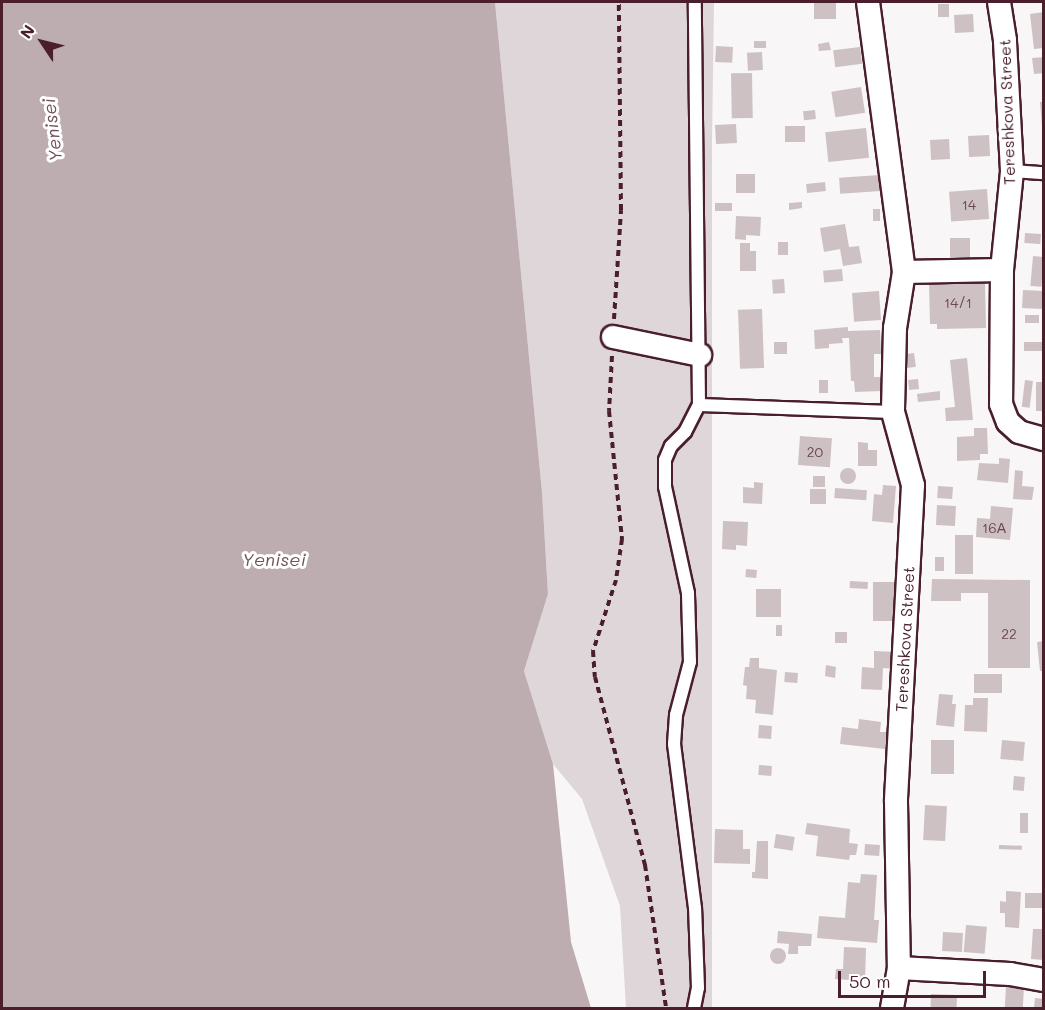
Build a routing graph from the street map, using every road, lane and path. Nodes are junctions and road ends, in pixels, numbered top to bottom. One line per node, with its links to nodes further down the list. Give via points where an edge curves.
1 (619, 2): 9 (path, via 621,210)
2 (695, 2): 10 (lane)
3 (868, 2): 8 (street, Tereshkova Street)
4 (999, 2): 5 (street, Tereshkova Street, via 1005,40)
5 (1012, 171): 6 (lane); 7 (street, Tereshkova Street)
6 (1044, 172)
7 (1002, 270): 8 (street); 13 (street, Tereshkova Street, via 1001,404 1008,422 1019,432)
8 (904, 272): 12 (street, Tereshkova Street, via 895,328)
9 (613, 337): 10 (street); 17 (path, via 609,411 622,539 616,580 593,651 594,668 645,865)
10 (700, 355): 11 (lane)
11 (699, 405): 12 (lane); 18 (lane, via 665,460 665,487 688,593 690,662 676,715 674,744 695,908 698,988)
12 (893, 412): 14 (street, Tereshkova Street, via 913,485 896,801)
13 (1044, 439)
14 (899, 968): 15 (street, via 1010,974); 16 (street, Tereshkova Street)
15 (1044, 980)
16 (894, 1007)
17 (666, 1008)
18 (694, 1008)

